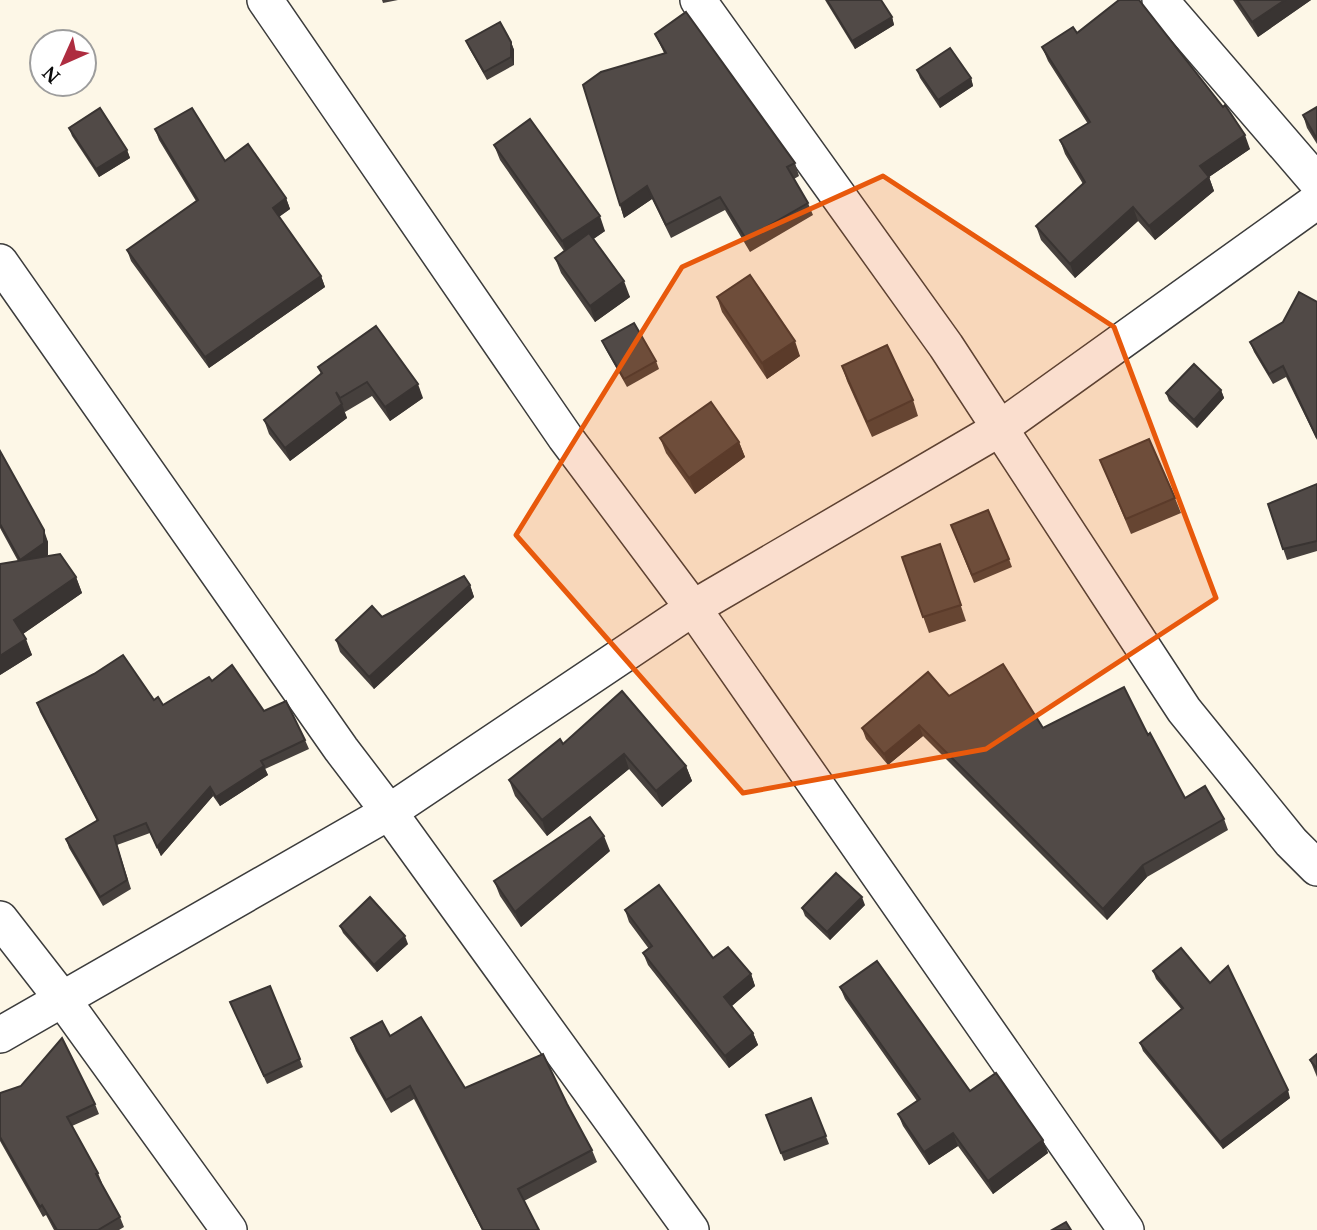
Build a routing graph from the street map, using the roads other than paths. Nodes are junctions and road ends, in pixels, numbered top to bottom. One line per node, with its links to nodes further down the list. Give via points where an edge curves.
1 (265, 0): 8 (street, via 565,437)
2 (698, 0): 7 (street, via 946,346)
3 (1160, 0): 4 (street)
4 (1317, 182)
5 (1317, 201): 7 (street)
6 (0, 262): 9 (street)
7 (999, 429): 8 (street); 10 (street, via 1184,710)
8 (693, 608): 9 (street); 16 (street)
9 (389, 812): 12 (street); 15 (street)
10 (1317, 868)
11 (0, 919): 12 (street)
12 (63, 1000): 13 (street); 14 (street)
13 (0, 1035)
14 (229, 1230)
15 (691, 1230)
16 (1126, 1230)

